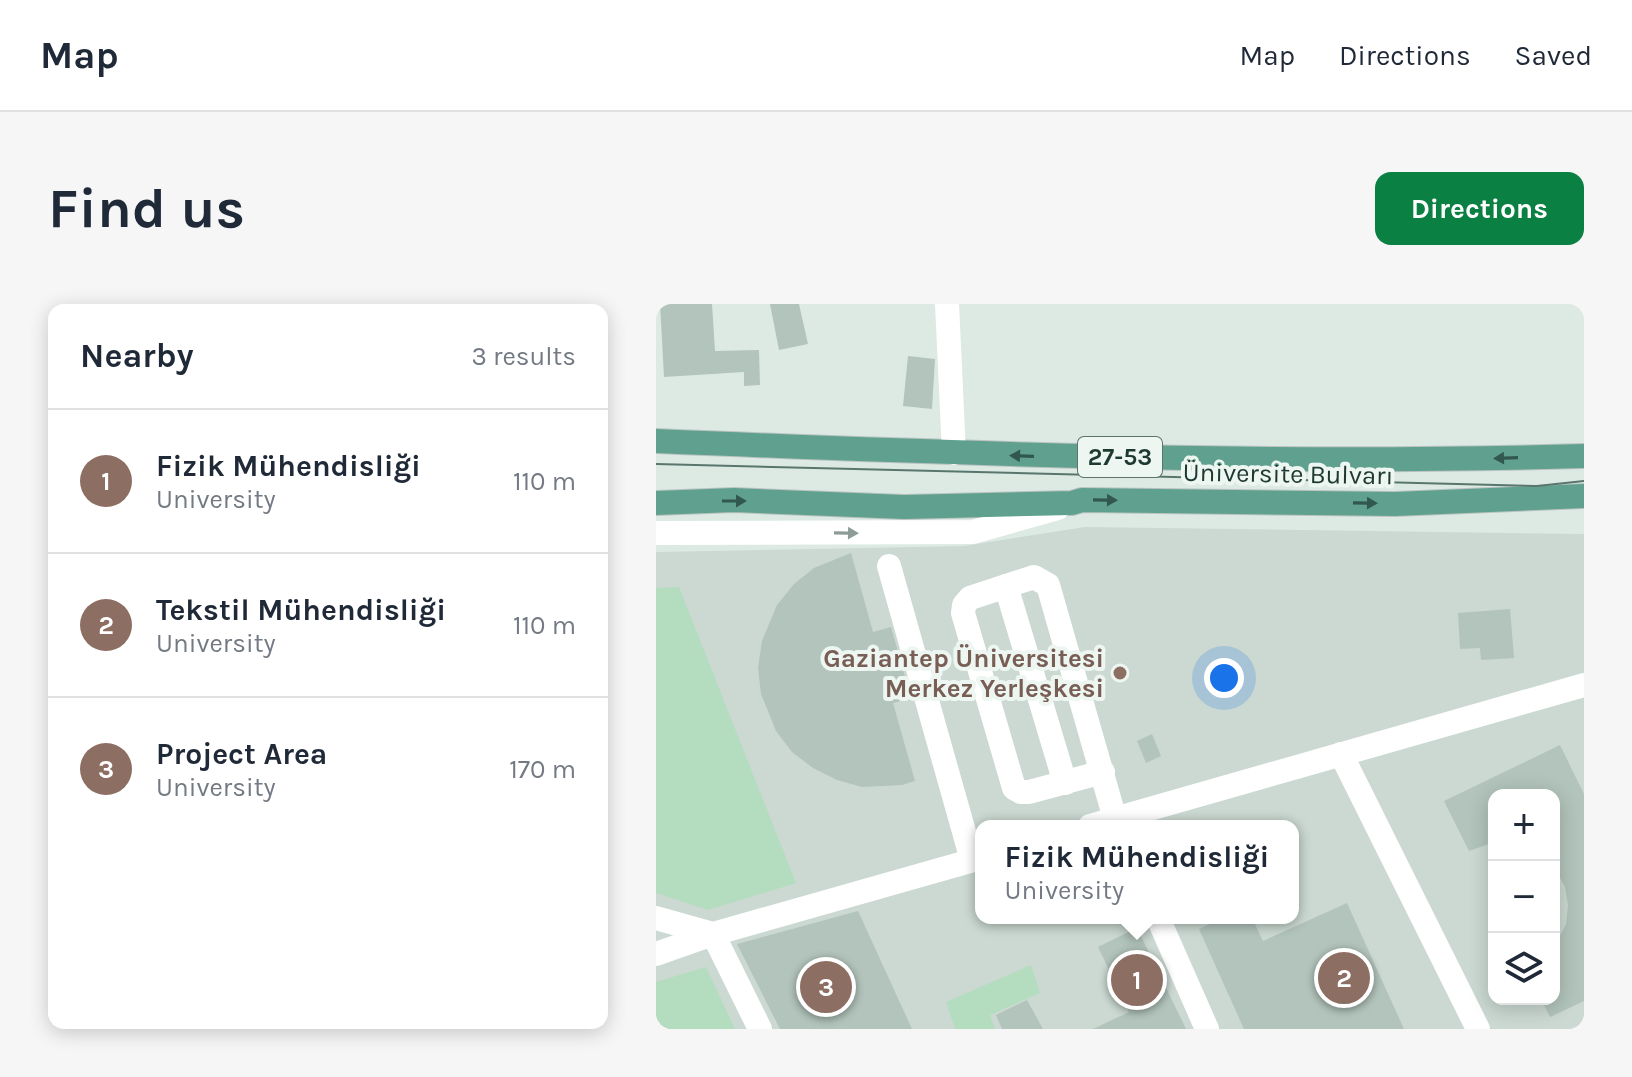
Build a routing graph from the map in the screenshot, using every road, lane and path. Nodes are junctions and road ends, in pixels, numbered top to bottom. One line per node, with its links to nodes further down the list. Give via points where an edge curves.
1 (947, 304): 3 (street)
2 (656, 441): 3 (main road, Üniversite Bulvarı / 27-53)
3 (954, 453): 4 (main road, Üniversite Bulvarı / 27-53, one-way to 3, via 1448,460)
4 (1584, 456)
5 (1584, 496): 7 (main road, Üniversite Bulvarı, one-way to 5, via 1395,504)
6 (656, 503): 7 (main road, Üniversite Bulvarı, one-way to 7)
7 (1072, 503): 8 (street, one-way to 7, via 973,532)
8 (656, 533)
9 (889, 566): 17 (street)
10 (1006, 586): 13 (street, via 1034,577 1048,585); 14 (street); 14 (street, via 970,598 963,613 1014,788 1029,792)
11 (1581, 693): 12 (street)
12 (1341, 754): 16 (street); 25 (street)
13 (1103, 772): 14 (street); 15 (street)
14 (1065, 783)
15 (1115, 820)
16 (1123, 820)
17 (975, 852)
18 (975, 860): 21 (street)
19 (656, 918): 21 (street)
20 (1161, 924): 24 (street)
21 (713, 934): 22 (street); 23 (street)
22 (656, 954)
23 (760, 1029)
24 (1207, 1029)
25 (1478, 1029)

